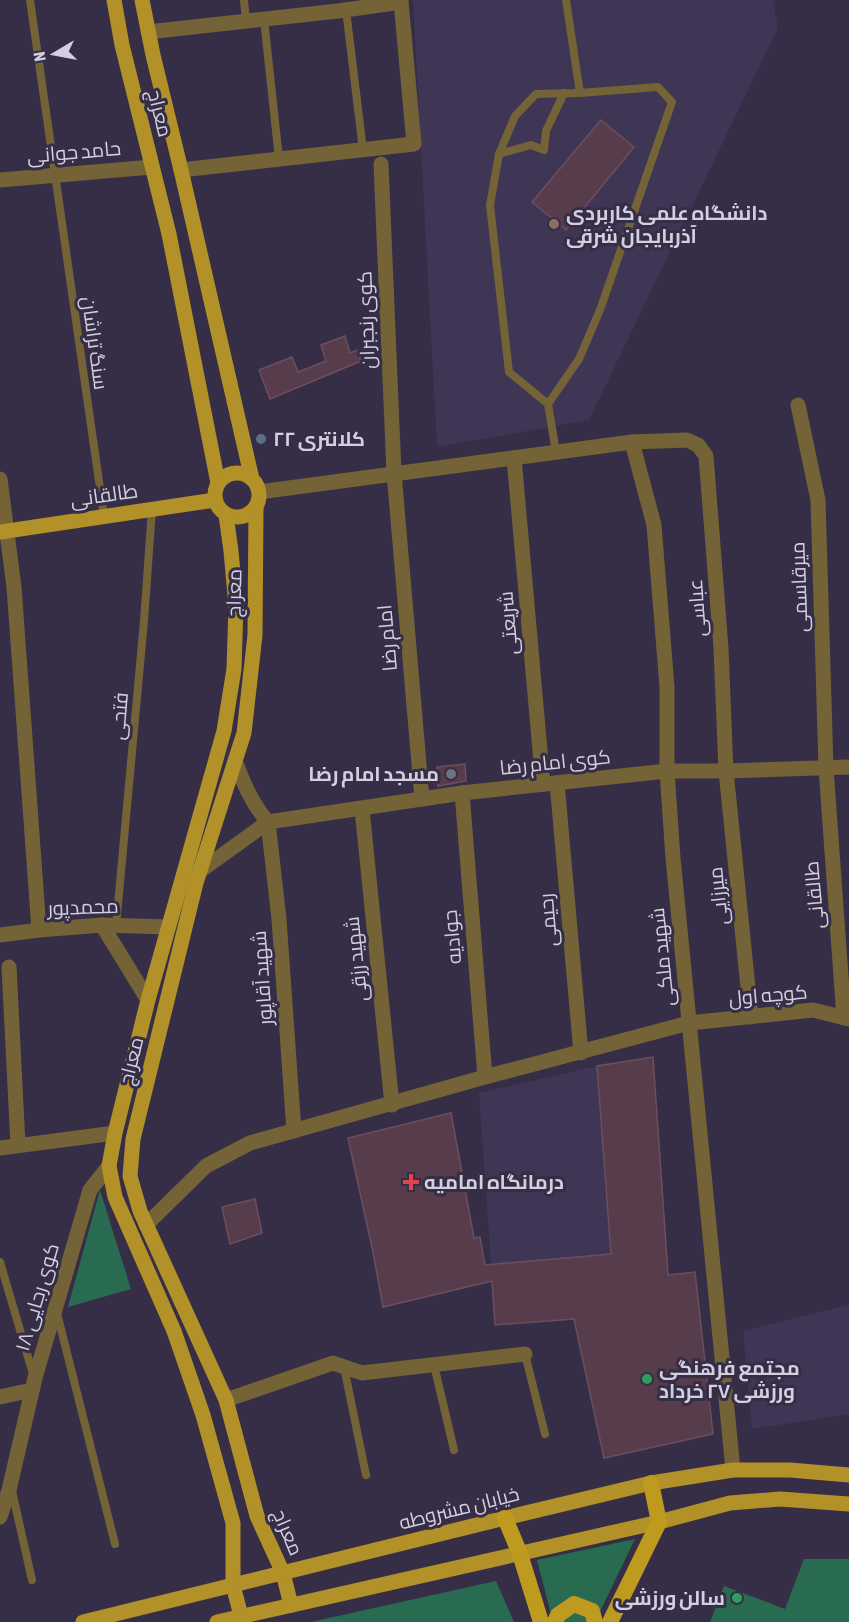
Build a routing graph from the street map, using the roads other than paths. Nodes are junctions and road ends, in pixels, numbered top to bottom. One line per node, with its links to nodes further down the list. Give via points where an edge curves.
1 (30, 0): 19 (lane, سنگ تراشان)
2 (114, 0): 17 (main road, معراج)
3 (142, 0): 10 (main road, معراج)
4 (244, 0): 9 (lane)
5 (566, 0): 12 (lane)
6 (401, 1): 7 (street); 13 (street, via 414,144)
7 (340, 7): 8 (street); 13 (lane)
8 (264, 19): 9 (street); 15 (lane)
9 (246, 21): 10 (street)
10 (148, 32): 18 (main road, معراج)
11 (564, 93): 12 (lane); 14 (lane, via 536,94 515,116); 14 (lane, via 546,131 544,150 531,145)
12 (580, 93): 21 (lane, via 658,87 672,102 600,310 579,359)
13 (363, 150): 15 (street)
14 (499, 154): 21 (lane, via 490,205 509,372)
15 (279, 159): 18 (street)
16 (381, 165): 26 (street, کوی رنجبران)
17 (152, 167): 19 (street, حامد جوانی); 28 (main road, معراج)
18 (182, 170): 29 (main road, معراج)
19 (54, 175): 20 (street, حامد جوانی); 33 (lane, سنگ تراشان)
20 (0, 180)
21 (548, 404): 24 (lane)
22 (798, 405): 37 (street, میرقاسمی, via 818,500)
23 (632, 442): 24 (street); 38 (street, شهید ملکی, via 654,525 667,687); 39 (street, عباسی, via 687,440 698,445 706,456)
24 (556, 452): 25 (street)
25 (514, 458): 26 (street); 40 (street, شریعتی)
26 (394, 473): 29 (street); 42 (street, امام رضا)
27 (0, 479): 34 (street)
28 (218, 483): 29 (main road, via 231,474 246,475); 30 (main road)
29 (256, 493): 32 (main road, via 252,513 239,518); 35 (main road, معراج, via 255,635 244,733)
30 (215, 500): 31 (main road, طالقانی); 32 (main road)
31 (152, 509): 33 (main road, طالقانی); 46 (lane, فتحی, via 144,621)
32 (226, 515): 47 (main road, معراج, via 236,606 234,669 224,731)
33 (104, 516): 34 (main road, طالقانی)
34 (4, 531): 48 (street, via 14,587)
35 (235, 761): 44 (street, via 246,790); 45 (main road, معراج)
36 (849, 767): 37 (street, کوی امام رضا)
37 (826, 768): 39 (street, کوی امام رضا); 53 (street, طالقانی)
38 (667, 771): 39 (street, کوی امام رضا); 40 (street, کوی امام رضا); 54 (street, شهید ملکی)
39 (726, 771): 52 (street, میرزایی)
40 (550, 783): 41 (street, کوی امام رضا); 55 (street, رحیمی)
41 (462, 792): 42 (street, کوی امام رضا); 56 (street, جوادیه)
42 (422, 799): 43 (street, کوی امام رضا)
43 (362, 809): 44 (street, کوی امام رضا); 57 (street, شهید رزقی)
44 (268, 822): 45 (street); 58 (street, شهید آقاپور)
45 (200, 871): 63 (main road, معراج, via 133,1139 130,1176)
46 (109, 925): 47 (street, محمدپور); 48 (street, محمدپور); 51 (street)
47 (168, 927): 51 (main road, معراج)
48 (39, 930): 49 (street, محمدپور)
49 (0, 935)
50 (9, 967): 60 (street)
51 (148, 1000): 59 (main road, معراج)
52 (751, 1017): 53 (street, کوچه اول, via 813,1010); 54 (street, کوچه اول)
53 (847, 1019)
54 (689, 1023): 55 (street, کوچه اول); 74 (street, شهید ملکی)
55 (581, 1053): 56 (street, کوچه اول)
56 (485, 1077): 57 (street, کوچه اول)
57 (392, 1105): 58 (street, کوچه اول)
58 (294, 1131): 63 (street, کوچه اول, via 250,1143 206,1166)
59 (115, 1133): 60 (street); 62 (main road, معراج)
60 (18, 1145): 61 (street)
61 (0, 1148)
62 (109, 1166): 65 (street, کوی رجایی ۱۸, via 90,1190); 84 (main road, معراج, via 116,1197 178,1341)
63 (146, 1225): 71 (main road, معراج)
64 (0, 1262): 69 (lane)
65 (56, 1308): 69 (street, کوی رجایی ۱۸); 85 (lane)
66 (525, 1354): 67 (street); 72 (lane)
67 (434, 1365): 68 (street, via 363,1373); 73 (lane)
68 (344, 1367): 71 (street, via 333,1363); 76 (lane)
69 (33, 1384): 70 (street); 78 (street, کوی رجایی ۱۸)
70 (0, 1397)
71 (226, 1400): 80 (main road, معراج)
72 (545, 1434)
73 (454, 1450)
74 (733, 1470): 75 (main road, خیابان مشروطه); 77 (main road, خیابان مشروطه)
75 (848, 1474)
76 (366, 1475)
77 (651, 1483): 82 (main road, خیابان مشروطه); 83 (highway)
78 (10, 1484): 81 (street, کوی رجایی ۱۸); 88 (lane)
79 (849, 1504): 83 (main road, via 780,1499 730,1503)
80 (257, 1516): 84 (main road); 87 (main road, معراج)
81 (0, 1517)
82 (505, 1518): 86 (highway); 87 (main road, خیابان مشروطه)
83 (659, 1522): 86 (main road); 98 (highway)
84 (234, 1523): 89 (main road, معراج)
85 (115, 1544)
86 (520, 1554): 90 (main road); 95 (highway)
87 (283, 1573): 89 (main road, خیابان مشروطه); 90 (main road, معراج)
88 (32, 1580)
89 (233, 1586): 91 (main road, معراج); 92 (main road, خیابان مشروطه)
90 (291, 1605): 91 (main road)
91 (241, 1616): 94 (main road)
92 (121, 1618): 93 (main road, خیابان مشروطه)
93 (83, 1622)
94 (217, 1622)
95 (541, 1622)
96 (555, 1622): 97 (highway, via 574,1604 592,1611)
97 (595, 1622)
98 (610, 1622)

